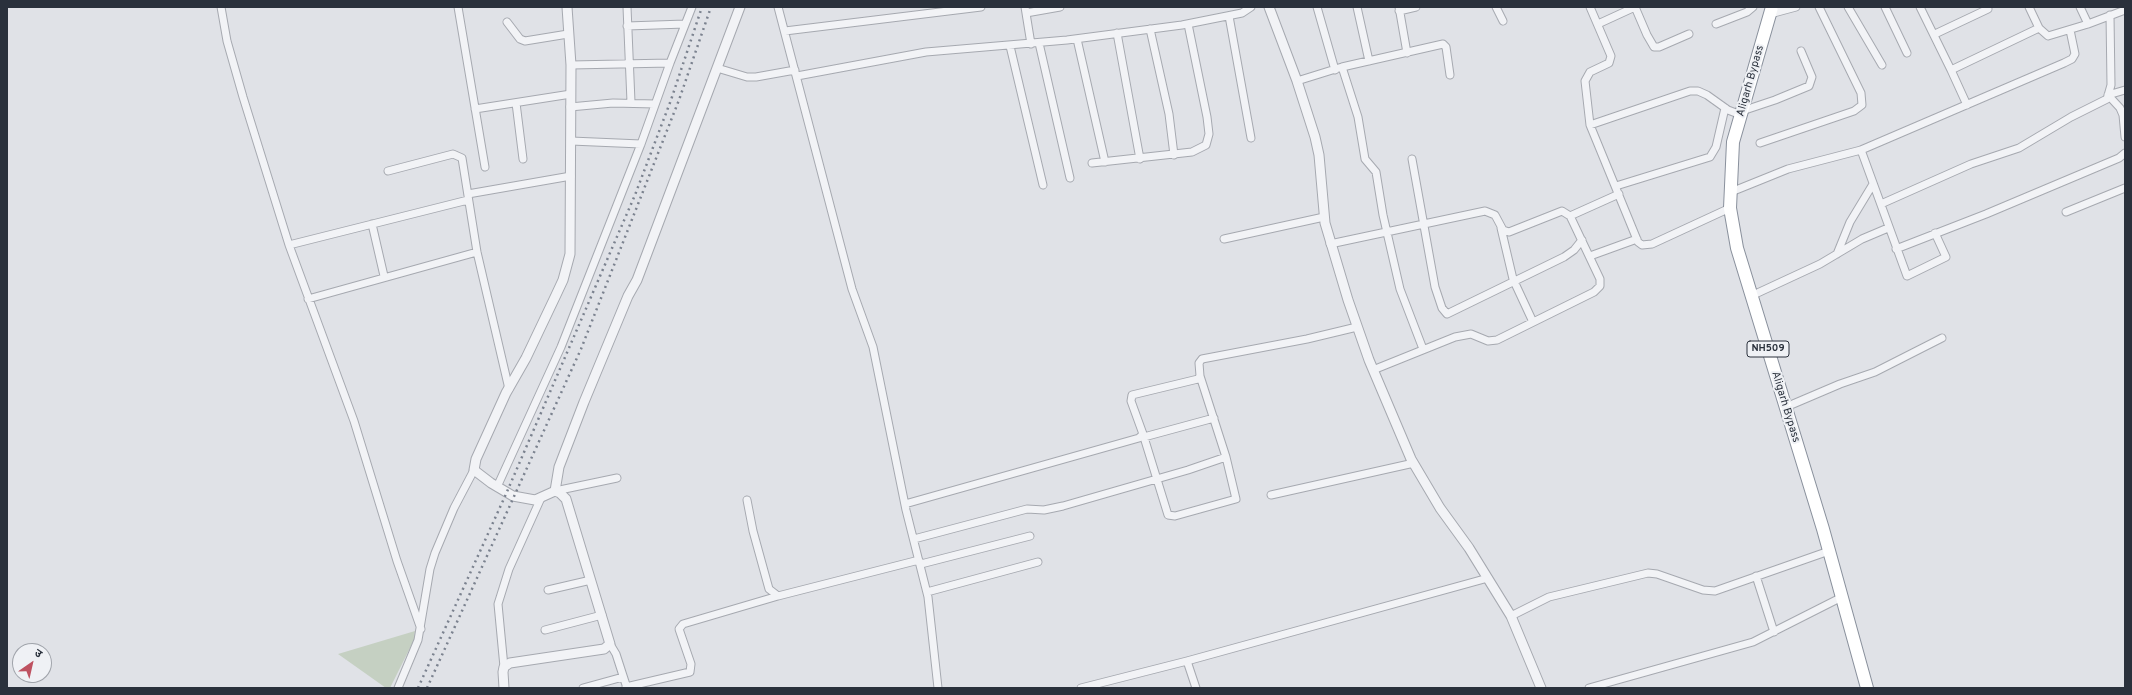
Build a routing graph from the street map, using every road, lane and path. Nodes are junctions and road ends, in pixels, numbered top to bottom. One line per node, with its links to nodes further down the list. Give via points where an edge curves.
1 (220, 7): 118 (street, via 227,41)
2 (458, 7): 75 (street)
3 (566, 7): 46 (street)
4 (627, 7): 40 (street)
5 (692, 7): 35 (street)
6 (740, 7): 61 (street)
7 (778, 7): 44 (street)
8 (981, 7): 44 (street)
9 (1060, 7): 28 (street)
10 (1252, 7): 31 (street)
11 (1269, 7): 66 (street)
12 (1317, 7): 62 (street)
13 (1357, 7): 56 (street)
14 (1416, 7): 26 (street)
15 (1496, 7): 33 (street)
16 (1590, 7): 37 (street)
17 (1635, 7): 37 (street); 47 (street, via 1646,36 1654,47)
18 (1753, 7): 38 (street, via 1747,12)
19 (1796, 7): 29 (street)
20 (1819, 7): 82 (street, via 1861,93 1862,105 1854,111)
21 (1848, 7): 59 (street)
22 (1885, 7): 55 (street)
23 (1920, 7): 48 (street)
24 (2029, 7): 41 (street)
25 (2080, 7): 39 (street)
26 (1399, 9): 54 (street)
27 (1988, 9): 48 (street)
28 (1026, 10): 51 (street)
29 (1771, 10): 77 (highway, Aligarh Bypass / NH509)
30 (2125, 10): 32 (street)
31 (1229, 16): 36 (street); 80 (street)
32 (2110, 16): 39 (street); 69 (street, via 2111,85)
33 (1503, 21)
34 (507, 22): 46 (street, via 520,39 525,41)
35 (685, 24): 40 (street); 58 (street)
36 (1188, 24): 42 (street); 86 (street, via 1208,117 1209,134 1203,148)
37 (1598, 24): 78 (street, via 1611,60 1590,72 1584,81)
38 (1716, 24)
39 (2088, 24): 43 (street)
40 (627, 26): 57 (street)
41 (2039, 28): 43 (street, via 2048,36); 63 (street)
42 (1150, 29): 45 (street); 86 (street, via 1169,114)
43 (2070, 30): 73 (street, via 2076,54 2072,59)
44 (784, 32): 64 (street)
45 (1117, 33): 49 (street); 87 (street)
46 (568, 34): 60 (street)
47 (1689, 34)
48 (1935, 34): 63 (street)
49 (1077, 39): 50 (street); 90 (street)
50 (1039, 43): 51 (street); 95 (street)
51 (1031, 44): 52 (street)
52 (1010, 46): 64 (street, via 926,52); 97 (street)
53 (1801, 51): 77 (street, via 1812,77 1809,86)
54 (1407, 53): 56 (street); 65 (street, via 1445,45)
55 (1907, 53)
56 (1369, 61): 62 (street)
57 (629, 64): 58 (street); 60 (street); 70 (street)
58 (670, 64): 72 (street)
59 (1882, 64)
60 (571, 65): 68 (street)
61 (717, 68): 64 (street, via 742,76 756,77); 143 (street, via 637,280 628,296 559,467)
62 (1338, 69): 66 (street); 112 (street, via 1358,117 1366,160 1376,172)
63 (1951, 70): 73 (street)
64 (796, 73): 147 (street, via 852,289 873,347)
65 (1450, 75)
66 (1297, 81): 107 (street, via 1319,154)
67 (2125, 90): 69 (street)
68 (571, 94): 71 (street); 74 (street)
69 (2108, 95): 79 (street, via 2123,115); 103 (street, via 2098,105 2071,117 2019,148 1971,164)
70 (631, 102): 72 (street); 74 (street)
71 (516, 103): 75 (street); 89 (street)
72 (655, 104): 83 (street)
73 (1968, 105): 84 (street)
74 (570, 107): 81 (street)
75 (475, 109): 92 (street)
76 (1727, 109): 77 (street); 78 (street, via 1707,95 1690,91); 98 (street, via 1716,147 1710,157)
77 (1740, 113): 100 (highway, Aligarh Bypass / NH509, via 1733,142)
78 (1590, 125): 98 (street)
79 (2125, 137)
80 (1251, 138)
81 (571, 141): 83 (street); 94 (street)
82 (1760, 143)
83 (642, 144): 142 (street, via 561,347)
84 (1862, 150): 96 (street); 100 (street, via 1788,169)
85 (2125, 153): 113 (street, via 2119,158 1986,214)
86 (1174, 155): 87 (street)
87 (1140, 159): 90 (street)
88 (1412, 159): 109 (street)
89 (523, 160)
90 (1105, 162): 91 (street)
91 (1092, 163)
92 (485, 168)
93 (388, 171): 102 (street, via 457,155 463,162)
94 (571, 176): 102 (street); 133 (street, via 571,245 567,267 550,309)
95 (1070, 178)
96 (1873, 184): 103 (street); 121 (street, via 1850,222)
97 (1043, 185)
98 (1616, 186): 101 (street)
99 (2125, 188): 105 (street)
100 (1731, 192): 104 (highway, Aligarh Bypass / NH509)
101 (1619, 194): 106 (street); 115 (street)
102 (468, 197): 108 (street); 120 (street)
103 (1880, 204): 111 (street)
104 (1730, 208): 115 (street, via 1652,244 1642,245); 125 (highway, Aligarh Bypass / NH509, via 1737,248)
105 (2066, 212)
106 (1570, 216): 110 (street, via 1562,211 1508,232 1504,232); 116 (street)
107 (1324, 217): 114 (street); 117 (street)
108 (372, 224): 118 (street); 123 (street)
109 (1423, 224): 110 (street, via 1485,211 1495,215); 112 (street); 124 (street, via 1435,287 1444,312 1450,313)
110 (1501, 227): 124 (street)
111 (1888, 228): 119 (street); 121 (street, via 1862,239)
112 (1387, 232): 117 (street); 130 (street, via 1402,297)
113 (1935, 233): 119 (street); 119 (street, via 1946,257 1907,276)
114 (1224, 239)
115 (1637, 239): 122 (street)
116 (1582, 240): 122 (street); 124 (street, via 1571,253)
117 (1330, 244): 128 (street)
118 (289, 245): 126 (street)
119 (1896, 248)
120 (477, 252): 123 (street); 133 (street)
121 (1837, 254): 125 (street)
122 (1590, 256): 127 (street, via 1600,279 1600,286 1594,292)
123 (384, 276): 126 (street)
124 (1515, 283): 127 (street)
125 (1751, 296): 134 (highway, Aligarh Bypass / NH509)
126 (308, 299): 162 (street, via 354,420 397,561)
127 (1533, 322): 130 (street, via 1492,342 1471,334)
128 (1357, 327): 131 (street); 132 (street, via 1307,339 1206,357 1199,363)
129 (1942, 338): 134 (street, via 1875,372)
130 (1422, 349): 131 (street)
131 (1373, 370): 138 (street)
132 (1200, 376): 135 (street); 136 (street, via 1195,380 1132,396 1131,401)
133 (508, 389): 139 (street, via 476,459)
134 (1786, 407): 150 (highway, Aligarh Bypass / NH509)
135 (1214, 418): 136 (street); 137 (street)
136 (1144, 435): 141 (street); 147 (street)
137 (1226, 457): 141 (street); 141 (street, via 1237,497 1234,501 1172,516 1166,512)
138 (1414, 463): 144 (street); 154 (street, via 1440,508)
139 (474, 470): 142 (street); 162 (street, via 435,553)
140 (617, 478): 143 (street)
141 (1157, 479): 149 (street, via 1063,506 1027,510)
142 (497, 487): 145 (street, via 506,494 524,499)
143 (555, 491): 145 (street); 155 (street, via 569,504)
144 (1271, 495)
145 (541, 498): 167 (street, via 509,569 498,604)
146 (748, 500): 158 (street, via 753,531 769,589)
147 (905, 504): 149 (street)
148 (1030, 536): 151 (street)
149 (914, 539): 151 (street)
150 (1822, 553): 153 (street); 159 (highway, Aligarh Bypass / NH509)
151 (920, 562): 157 (street); 158 (street)
152 (1038, 562): 157 (street)
153 (1756, 576): 161 (street, via 1711,591 1657,574 1643,574 1549,597); 164 (street)
154 (1488, 578): 161 (street); 166 (street)
155 (591, 580): 156 (street); 160 (street)
156 (548, 590)
157 (927, 592): 173 (street)
158 (778, 596): 169 (street, via 683,624 680,626 680,633 691,664 690,672)
159 (1842, 597): 164 (street); 178 (highway, Aligarh Bypass / NH509)
160 (602, 616): 163 (street); 165 (street)
161 (1511, 616): 176 (street)
162 (421, 629): 170 (street)
163 (545, 630)
164 (1774, 632): 177 (street, via 1753,642)
165 (610, 644): 167 (street, via 604,649 510,663); 168 (street)
166 (1187, 661): 174 (street); 175 (street)
167 (504, 667): 171 (street)
168 (623, 677): 169 (street); 172 (street)
169 (626, 687)
170 (398, 688)
171 (504, 688)
172 (583, 688)
173 (938, 688)
174 (1081, 688)
175 (1196, 688)
176 (1541, 688)
177 (1589, 688)
178 (1867, 688)

